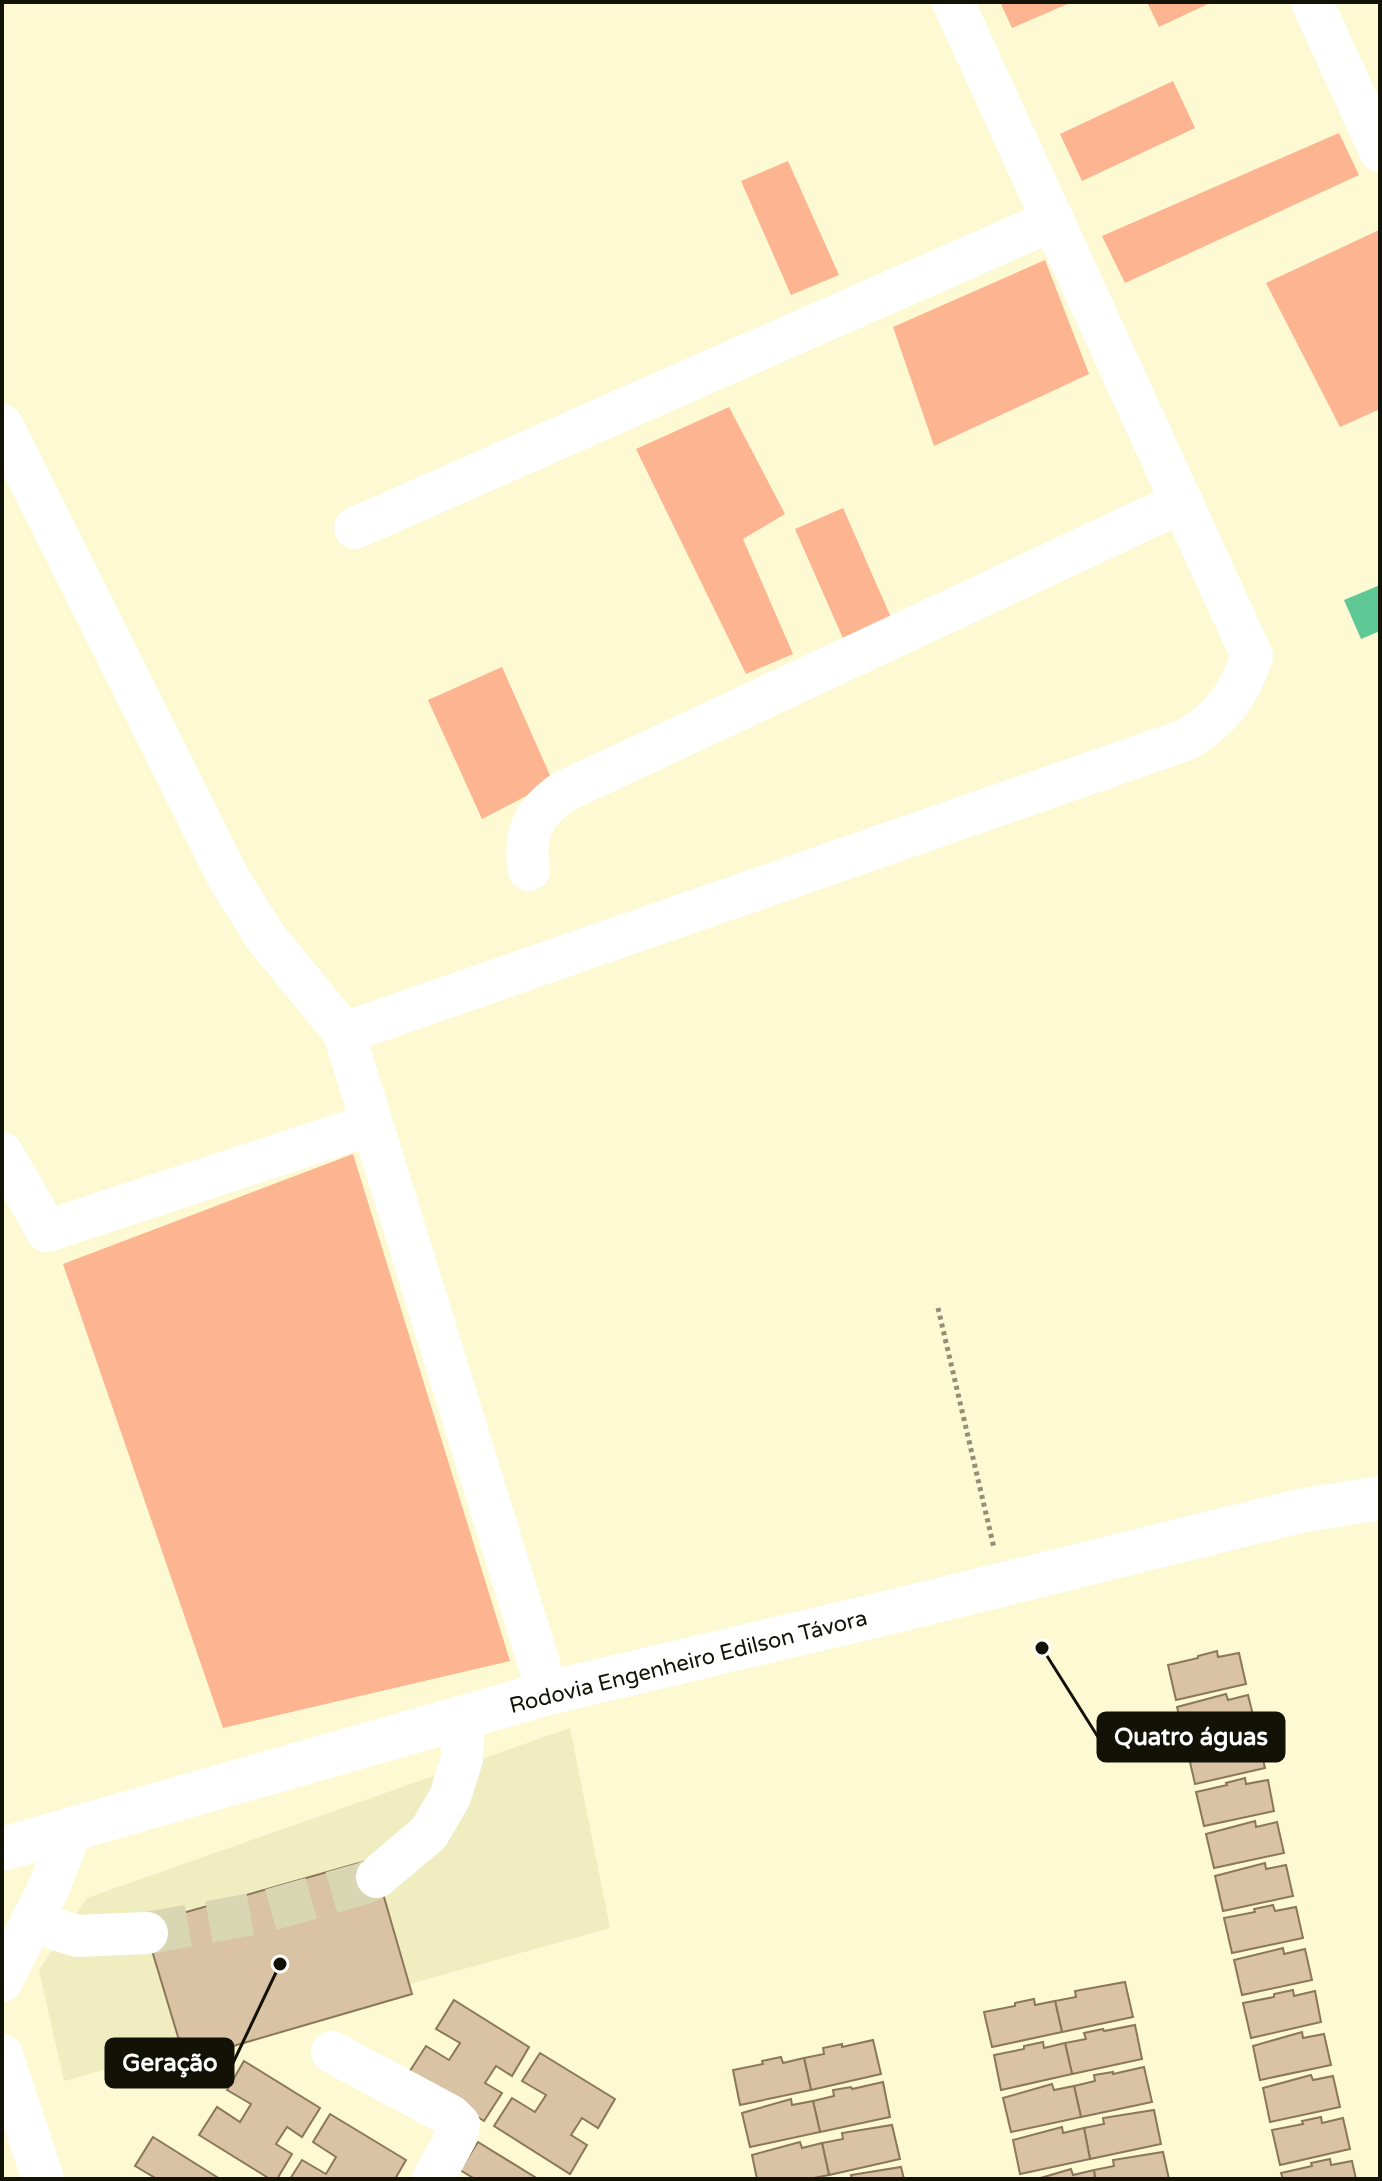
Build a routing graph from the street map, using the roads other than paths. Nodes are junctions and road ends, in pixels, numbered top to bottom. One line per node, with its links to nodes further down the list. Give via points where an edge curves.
1 (953, 2): 4 (street)
2 (1312, 2): 3 (street)
3 (1380, 151)
4 (1053, 220): 6 (street); 7 (street)
5 (2, 425): 9 (street, via 228,877 264,935)
6 (1182, 502): 8 (street, via 563,792 536,817 526,852); 9 (street, via 1252,656 1236,694 1188,739)
7 (355, 528)
8 (529, 870)
9 (344, 1033): 10 (street)
10 (372, 1124): 11 (street, via 47,1231); 13 (street)
11 (2, 1153)
12 (1380, 1498): 13 (main road, Rodovia Engenheiro Edilson Távora, via 1300,1511)
13 (548, 1693): 14 (main road, Rodovia Engenheiro Edilson Távora)
14 (464, 1717): 15 (main road, Rodovia Engenheiro Edilson Távora); 17 (street, via 462,1759 450,1797 429,1833)
15 (71, 1830): 16 (main road, Rodovia Engenheiro Edilson Távora); 18 (street)
16 (2, 1849)
17 (377, 1877)
18 (32, 1922): 19 (street, via 77,1936); 20 (street)
19 (147, 1933)
20 (2, 1981)
21 (332, 2052): 24 (street, via 459,2124)
22 (2, 2055): 23 (street)
23 (43, 2179)
24 (433, 2179)

